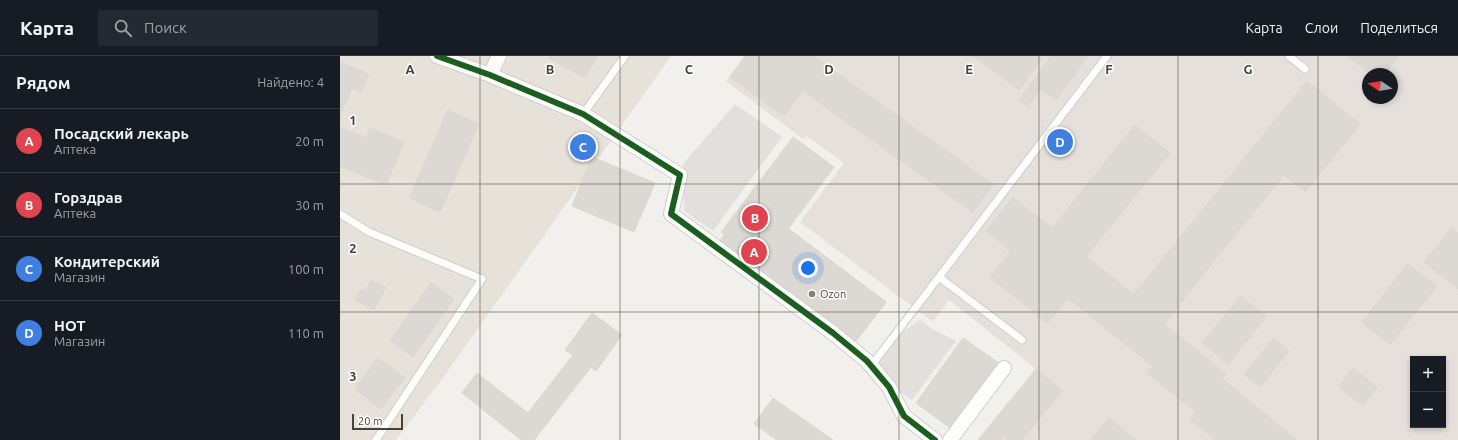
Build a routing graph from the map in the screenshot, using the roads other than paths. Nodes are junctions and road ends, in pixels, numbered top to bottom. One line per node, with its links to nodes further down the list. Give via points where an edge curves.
1 (436, 56): 7 (street)
2 (499, 56): 7 (street)
3 (625, 56): 8 (lane)
4 (1106, 56): 10 (lane)
5 (1290, 56): 6 (lane)
6 (1305, 68)
7 (490, 75): 8 (street)
8 (584, 114): 12 (street, via 680,175 672,214 833,333)
9 (340, 214): 14 (lane, via 369,232 482,279)
10 (939, 277): 11 (lane); 12 (lane)
11 (1022, 340)
12 (871, 366): 15 (street, via 889,387 904,416)
13 (1004, 368): 16 (street)
14 (376, 440)
15 (935, 440)
16 (950, 440)

